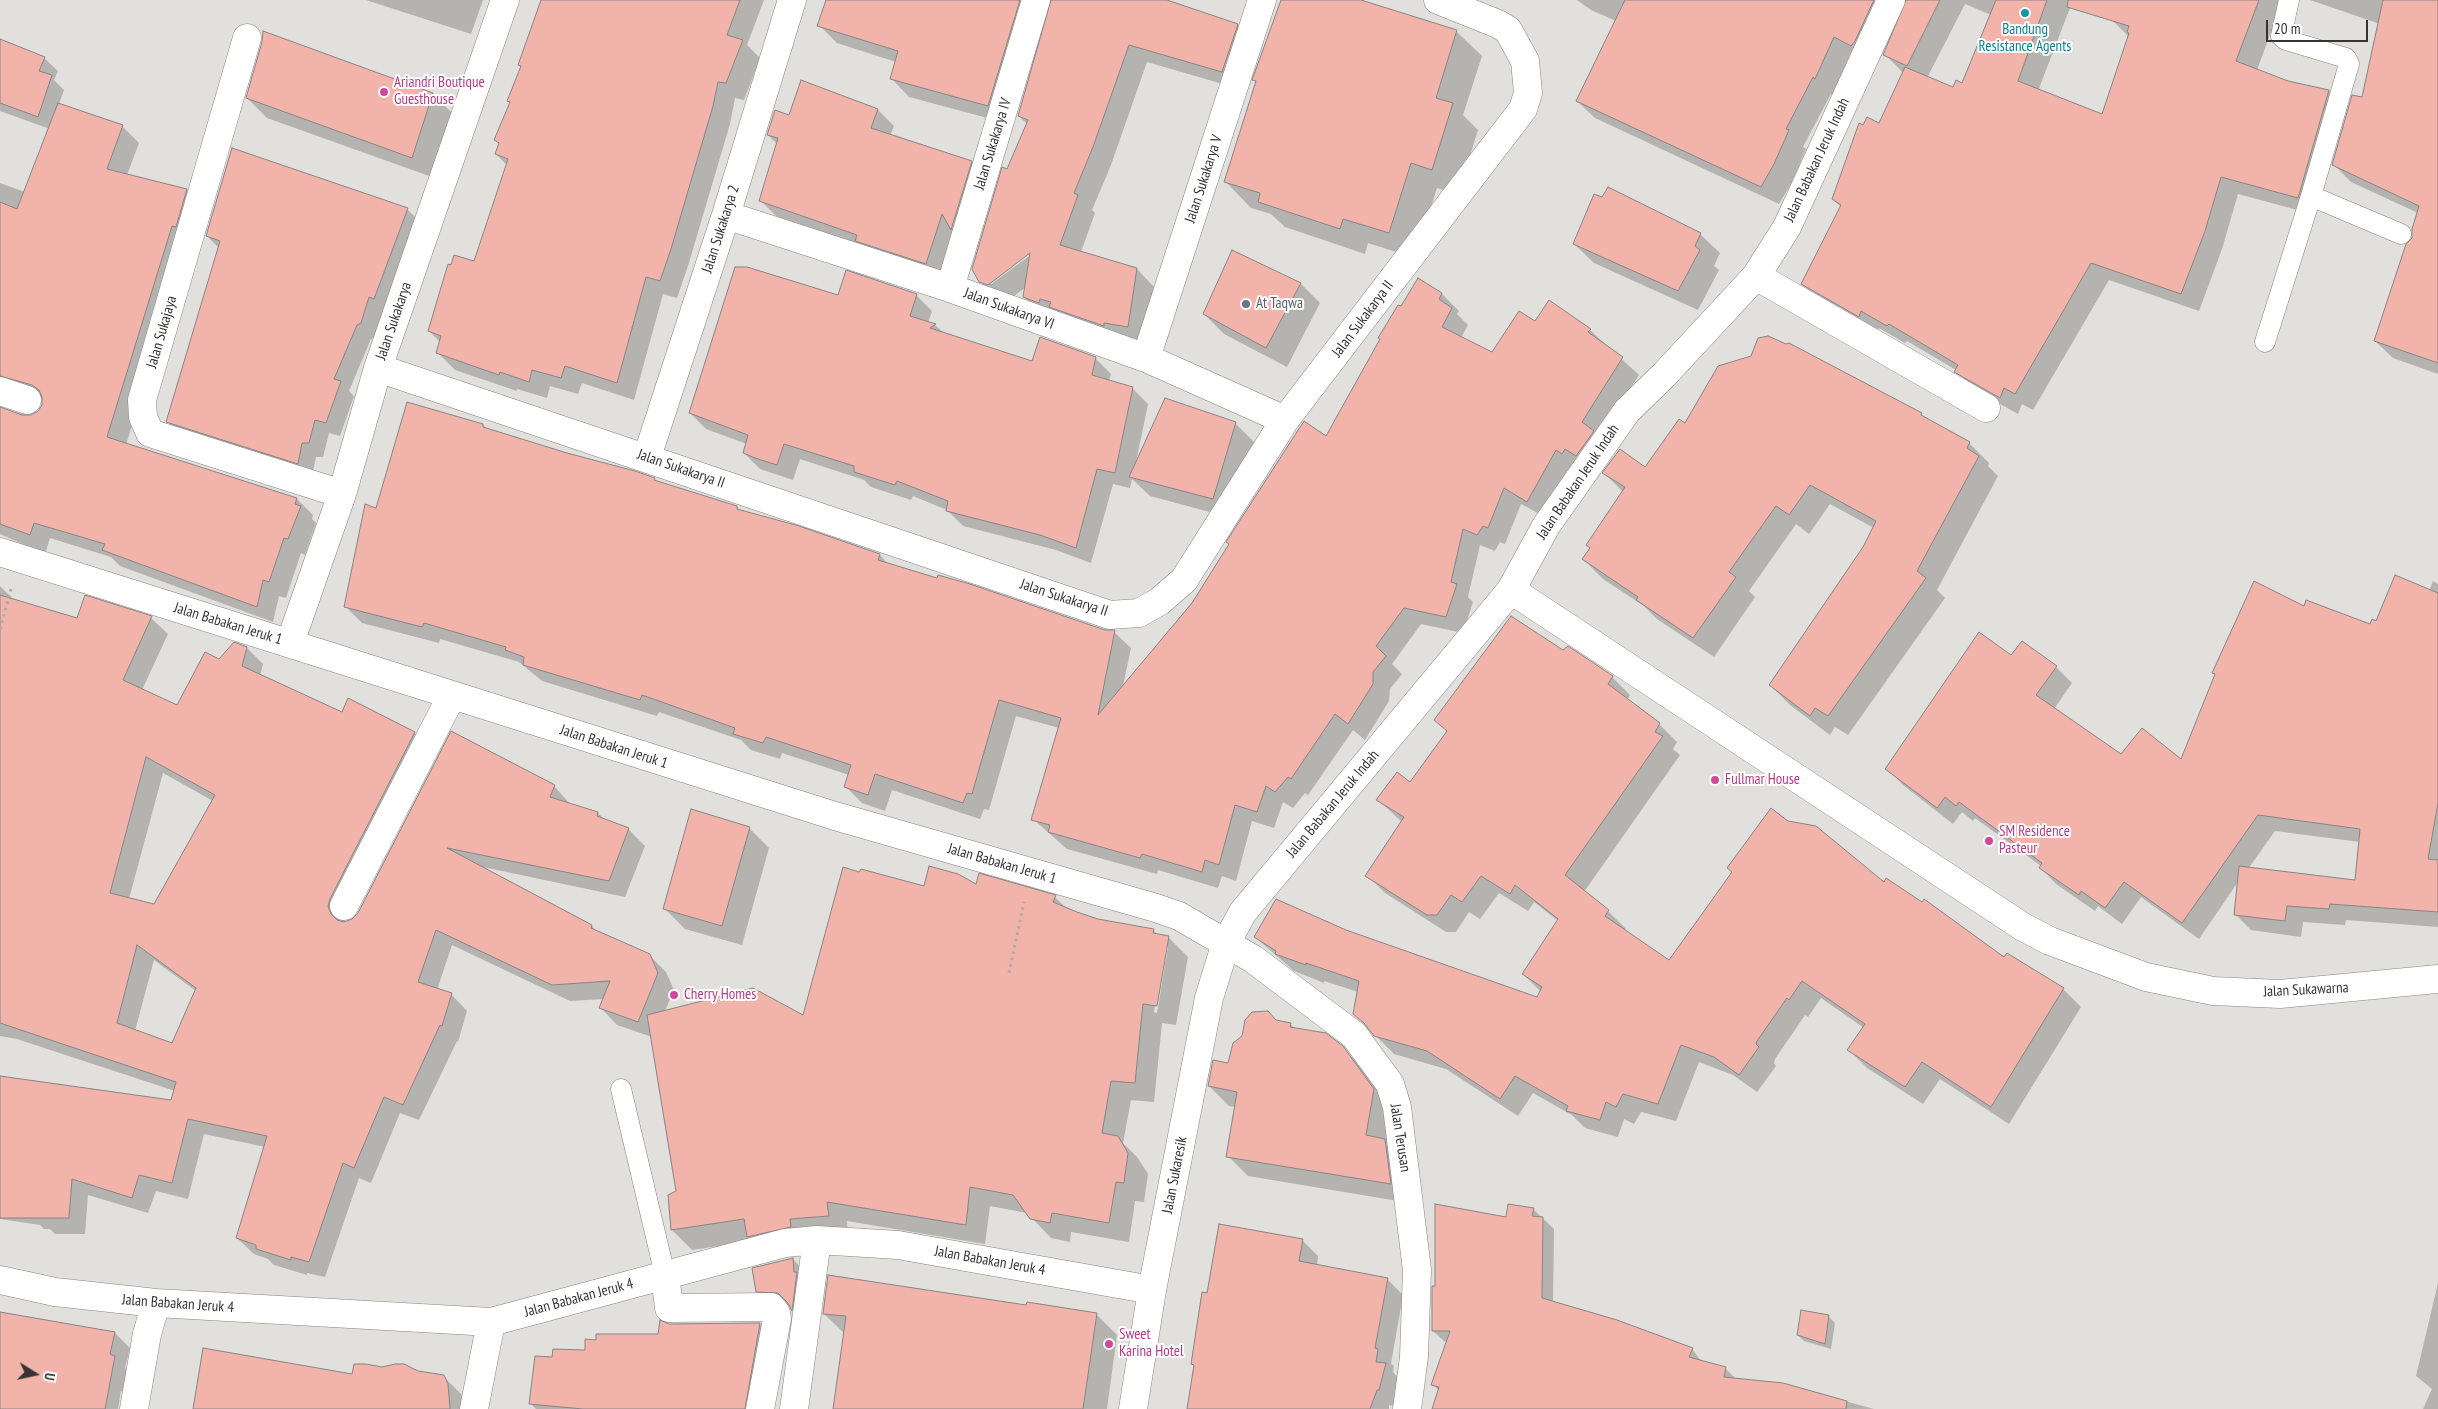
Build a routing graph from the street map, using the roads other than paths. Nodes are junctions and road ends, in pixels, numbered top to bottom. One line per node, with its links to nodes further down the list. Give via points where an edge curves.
1 (505, 0): 16 (street, Jalan Sukakarya)
2 (792, 0): 10 (street, Jalan Sukakarya 2)
3 (1036, 0): 13 (street, Jalan Sukakarya IV)
4 (1262, 0): 15 (street, Jalan Sukakarya V)
5 (1438, 0): 20 (street, Jalan Sukakarya II, via 1508,30 1525,61 1528,93 1523,109)
6 (1891, 0): 12 (street, Jalan Babakan Jeruk Indah, via 1787,226)
7 (2289, 0): 9 (lane, via 2280,36 2346,58 2349,64)
8 (247, 38): 22 (street, Jalan Sukajaya, via 142,400 143,417 150,433)
9 (2311, 196): 11 (lane); 14 (lane)
10 (726, 214): 13 (street, Jalan Sukakarya VI); 21 (street, Jalan Sukakarya 2)
11 (2401, 234)
12 (1756, 276): 19 (street); 24 (street, Jalan Babakan Jeruk Indah, via 1627,411 1546,526)
13 (950, 288): 15 (street, Jalan Sukakarya VI)
14 (2264, 342)
15 (1146, 358): 20 (street, Jalan Sukakarya VI)
16 (378, 368): 21 (street, Jalan Sukakarya II); 22 (street, Jalan Sukakarya)
17 (0, 391): 18 (street)
18 (27, 400)
19 (1986, 408)
20 (1285, 420): 21 (street, Jalan Sukakarya II, via 1184,580 1160,601 1139,613 1110,615)
21 (647, 457)
22 (342, 494): 25 (street, Jalan Sukakarya)
23 (9, 556): 25 (street, Jalan Babakan Jeruk 1)
24 (1511, 590): 28 (street, Jalan Babakan Jeruk Indah, via 1243,912); 29 (street, Jalan Sukawarna, via 2023,927 2059,944 2146,976 2213,991 2280,994)
25 (290, 644): 26 (street, Jalan Babakan Jeruk 1)
26 (452, 695): 27 (street); 28 (street, Jalan Babakan Jeruk 1, via 835,816 1179,916)
27 (344, 906)
28 (1226, 943): 34 (street, Jalan Sukaresik, via 1209,998); 42 (street, Jalan Terusan, via 1253,959 1354,1035 1390,1084 1397,1107 1417,1270 1414,1357)
29 (2438, 979)
30 (621, 1089): 32 (lane)
31 (817, 1240): 32 (street, Jalan Babakan Jeruk 4, via 786,1243); 34 (street, Jalan Babakan Jeruk 4, via 898,1245); 40 (street)
32 (665, 1275): 36 (street, Jalan Babakan Jeruk 4); 39 (street, via 669,1308 771,1307 776,1313)
33 (0, 1280): 35 (street, Jalan Babakan Jeruk 4, via 55,1292)
34 (1152, 1290): 41 (street, Jalan Sukaresik)
35 (156, 1303): 36 (street, Jalan Babakan Jeruk 4); 37 (street, via 147,1334)
36 (491, 1322): 38 (street)
37 (134, 1409)
38 (474, 1409)
39 (760, 1409)
40 (794, 1409)
41 (1133, 1409)
42 (1407, 1409)

